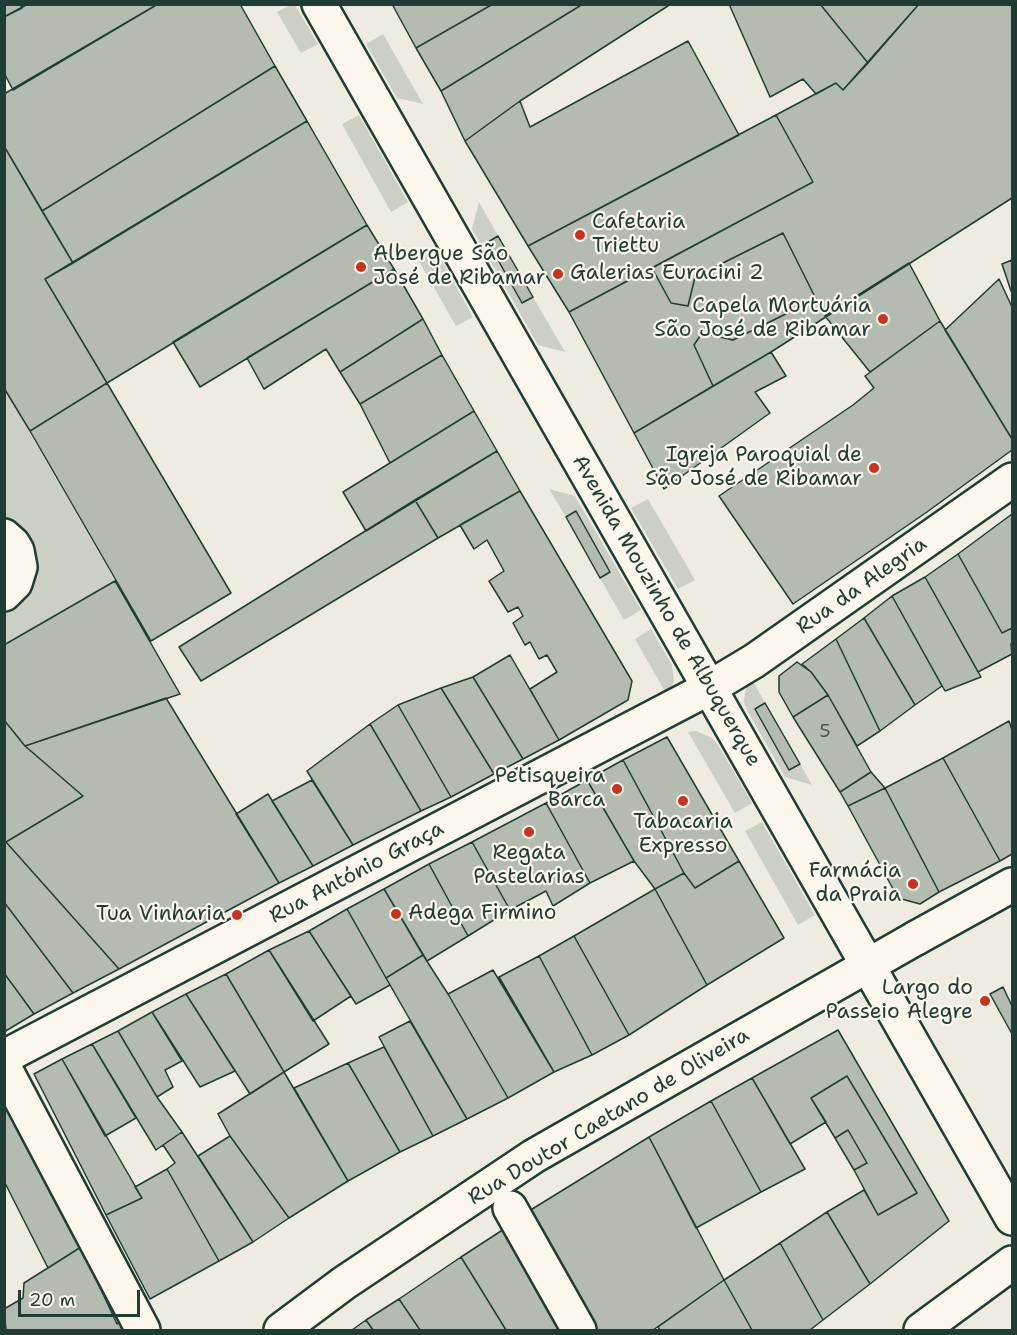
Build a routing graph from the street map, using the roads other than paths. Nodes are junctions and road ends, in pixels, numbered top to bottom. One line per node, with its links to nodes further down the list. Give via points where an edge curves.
1 (319, 4): 5 (street, Avenida Mouzinho de Albuquerque)
2 (1012, 480): 5 (street, Rua da Alegria, via 754,661)
3 (4, 536): 4 (street, via 17,551 20,567 15,583)
4 (4, 594)
5 (709, 688): 7 (street, Avenida Mouzinho de Albuquerque); 8 (street, Rua António Graça)
6 (1012, 885): 7 (street, Rua Doutor Caetano de Oliveira)
7 (868, 965): 11 (street, Avenida Mouzinho de Albuquerque); 14 (street, Rua Doutor Caetano de Oliveira, via 534,1156 344,1282)
8 (4, 1057)
9 (4, 1067): 13 (street)
10 (510, 1208): 15 (street)
11 (1012, 1218)
12 (1012, 1263): 16 (street)
13 (143, 1330)
14 (281, 1330)
15 (579, 1330)
16 (921, 1330)

